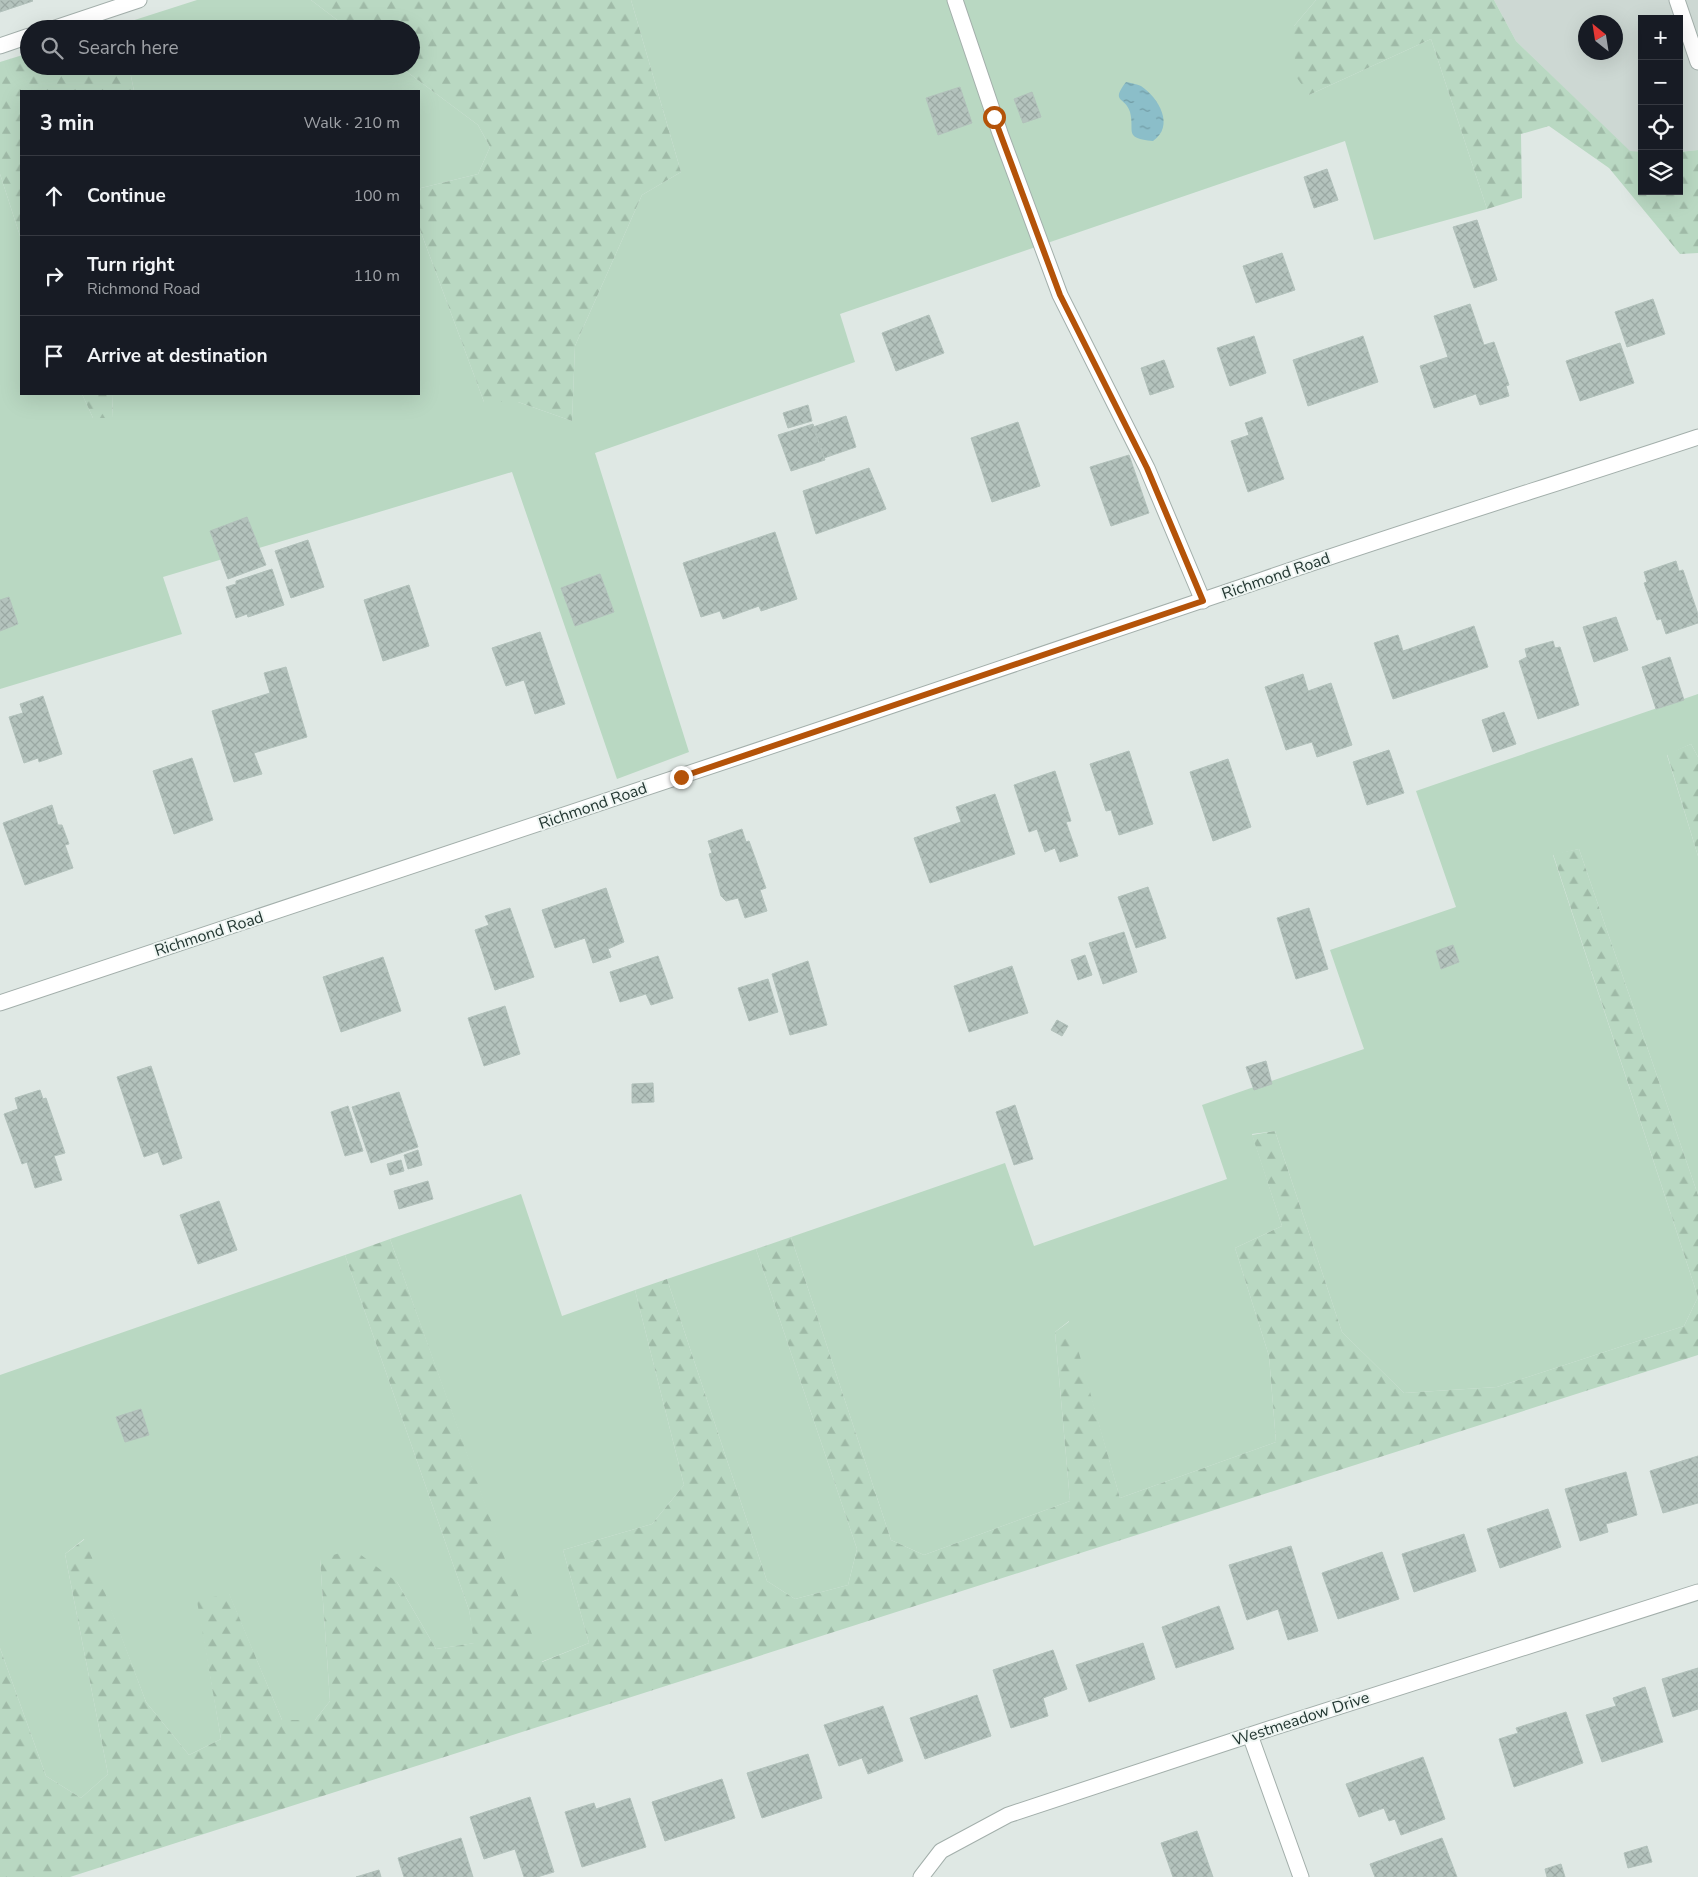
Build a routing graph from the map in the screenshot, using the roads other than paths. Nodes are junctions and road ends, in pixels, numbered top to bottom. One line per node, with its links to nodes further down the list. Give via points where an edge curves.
1 (139, 0): 4 (street)
2 (955, 0): 9 (street, via 1000,134 1060,295 1147,468)
3 (1677, 0): 7 (street)
4 (79, 20)
5 (20, 39): 6 (street)
6 (0, 46)
7 (1698, 62)
8 (1698, 436): 9 (street, Richmond Road)
9 (1203, 601): 10 (street, Richmond Road)
10 (0, 1003)
11 (1698, 1592): 12 (street, Westmeadow Drive)
12 (1250, 1735): 13 (street, Westmeadow Drive, via 1008,1815 941,1851); 14 (street)
13 (921, 1877)
14 (1301, 1877)

